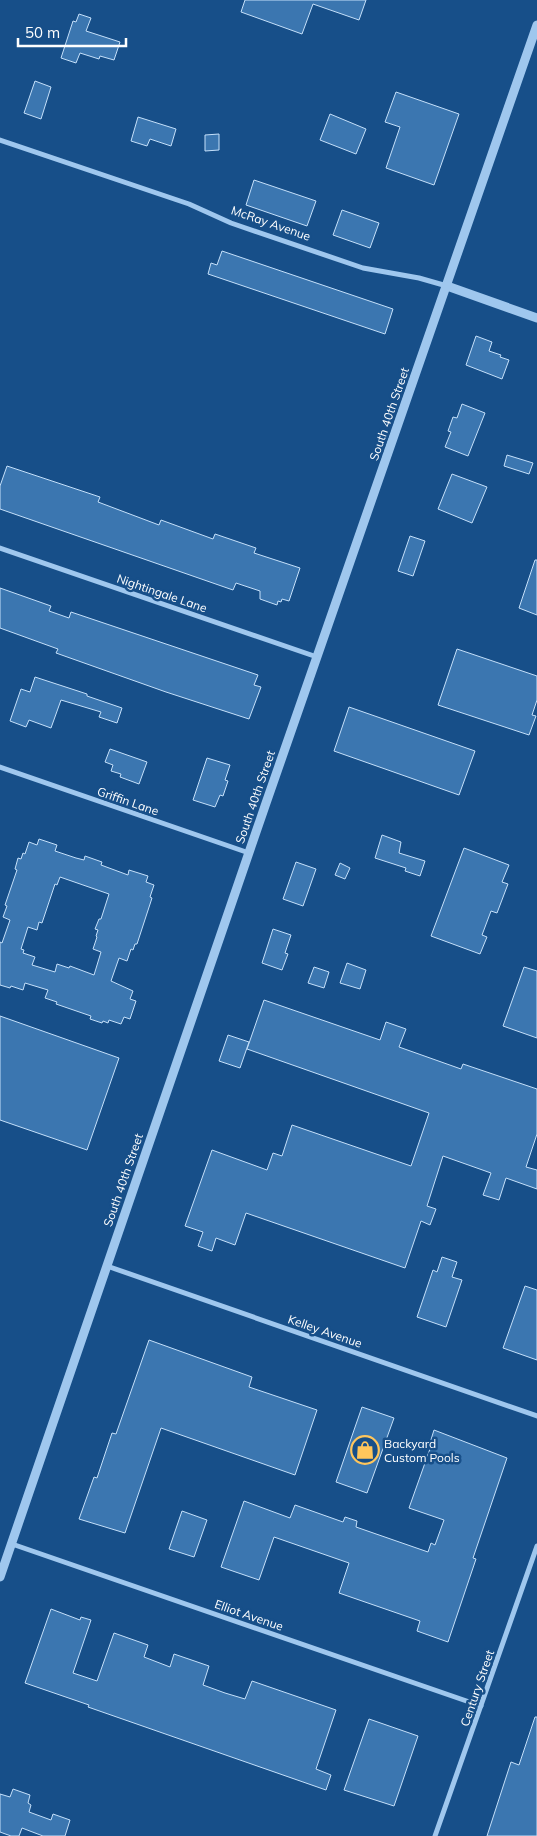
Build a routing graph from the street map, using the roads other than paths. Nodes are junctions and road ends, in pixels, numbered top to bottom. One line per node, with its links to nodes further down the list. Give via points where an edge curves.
1 (537, 25): 2 (street, South 40th Street)
2 (534, 42): 4 (street, South 40th Street)
3 (0, 140): 4 (street, McRay Avenue, via 363,268)
4 (447, 286): 5 (street, McRay Avenue); 7 (street, South 40th Street)
5 (537, 318)
6 (0, 548): 7 (street, Nightingale Lane)
7 (316, 658): 9 (street, South 40th Street)
8 (0, 767): 9 (street, Griffin Lane)
9 (249, 853): 10 (street, South 40th Street)
10 (107, 1266): 11 (street, Kelley Avenue); 12 (street, South 40th Street)
11 (537, 1416)
12 (12, 1544): 14 (street, South 40th Street); 15 (street, Elliot Avenue)
13 (537, 1546): 15 (street, Century Street)
14 (0, 1577)
15 (481, 1706): 16 (street, Century Street)
16 (435, 1836)

